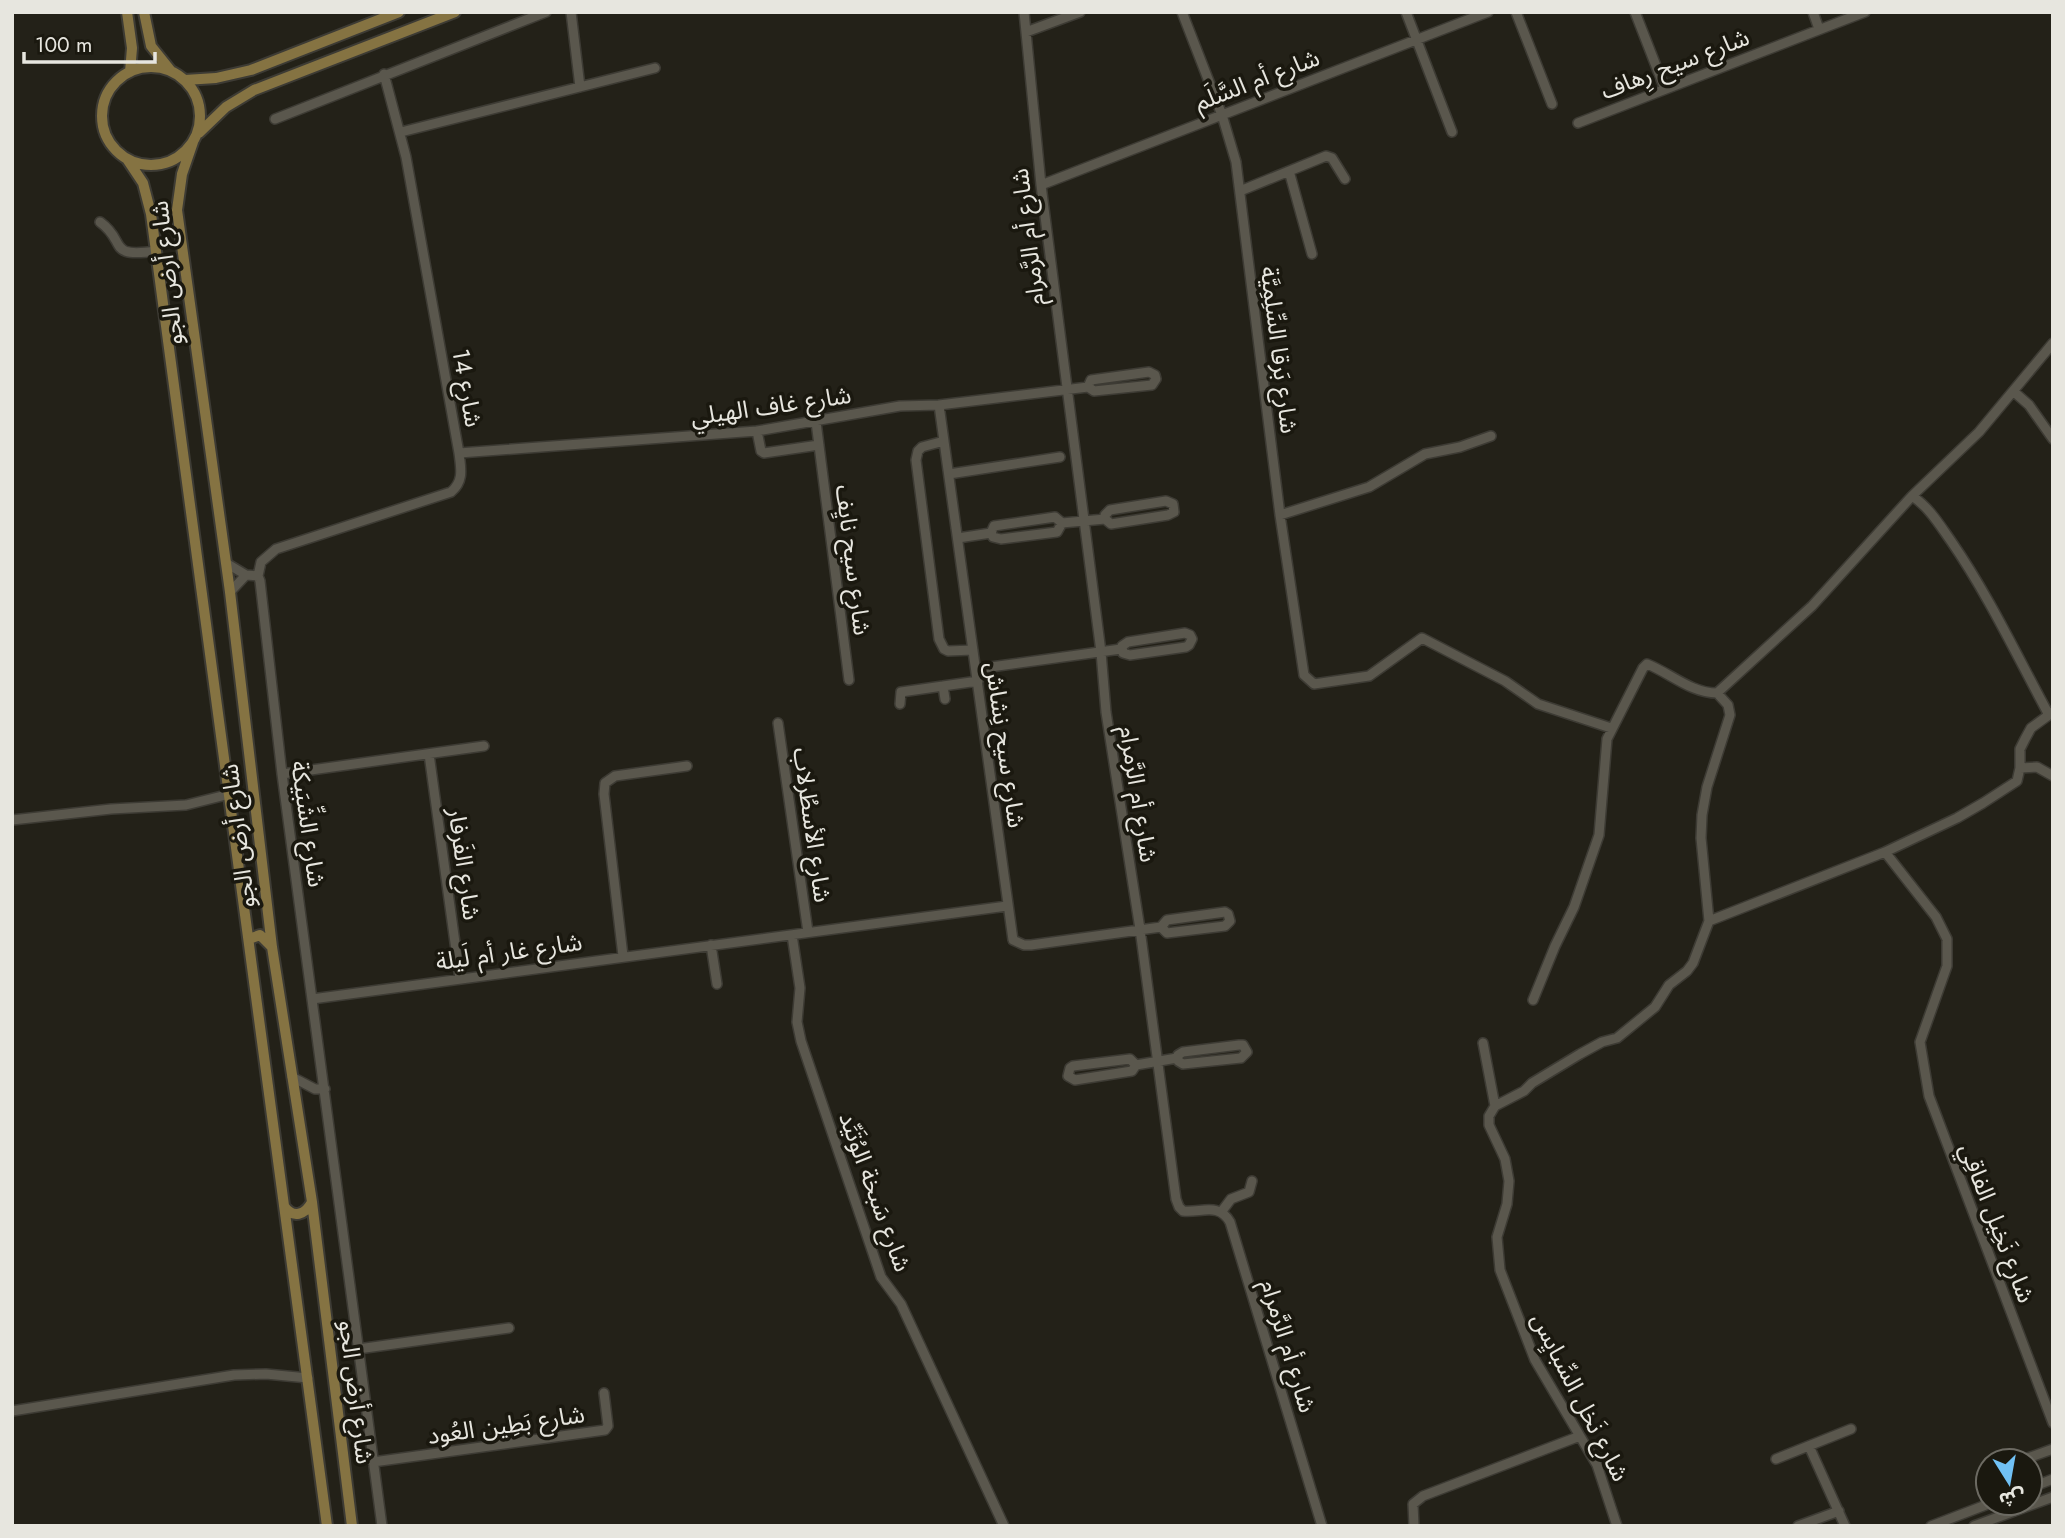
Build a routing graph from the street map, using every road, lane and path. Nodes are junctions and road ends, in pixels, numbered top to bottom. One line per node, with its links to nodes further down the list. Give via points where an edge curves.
1 (127, 12): 21 (main road)
2 (144, 12): 20 (main road, via 151,46)
3 (399, 12): 23 (main road, via 251,70)
4 (455, 12): 32 (main road, via 254,90 226,107)
5 (546, 12): 22 (street)
6 (571, 12): 24 (street)
7 (1024, 12): 17 (street, شارع أم الرَّمرام)
8 (1080, 12): 17 (street)
9 (1182, 12): 27 (street, شارع بَرقا السِّلِمِيَّة)
10 (1406, 12): 18 (street)
11 (1488, 12): 18 (street, شارع أم السَّلَم)
12 (1516, 12): 26 (street)
13 (1635, 12): 25 (street)
14 (1812, 12): 16 (street)
15 (1865, 12): 16 (street, شارع سيح رِهاف)
16 (1819, 29): 25 (street, شارع سيح رِهاف)
17 (1026, 33): 36 (street, شارع أم الرَّمرام)
18 (1416, 40): 27 (street, شارع أم السَّلَم); 31 (street)
19 (655, 68): 24 (street)
20 (170, 71): 21 (main road, via 143,67); 23 (main road)
21 (130, 72): 33 (main road, via 110,89 102,114 108,140)
22 (384, 74): 28 (street); 30 (street, شارع 14)
23 (185, 80): 32 (main road, via 200,106)
24 (580, 87): 30 (street)
25 (1665, 89): 29 (street, شارع سيح رِهاف)
26 (1552, 104)
27 (1222, 115): 36 (street, شارع أم السَّلَم); 37 (street, شارع بَرقا السِّلِمِيَّة)
28 (275, 119)
29 (1578, 123)
30 (401, 132): 52 (street, شارع 14)
31 (1452, 132)
32 (195, 139): 33 (main road, via 178,157 158,165); 62 (main road, شارع أرض الجو, via 182,174 177,210)
33 (127, 159): 39 (main road, شارع أرض الجو, via 148,198)
34 (1289, 171): 35 (street, via 1329,156); 37 (street); 40 (street)
35 (1345, 179)
36 (1041, 185): 43 (street, شارع أم الرَّمرام)
37 (1240, 191): 56 (street, شارع بَرقا السِّلِمِيَّة)
38 (100, 222): 39 (street, via 123,250)
39 (156, 251): 85 (main road, شارع أرض الجو)
40 (1312, 254)
41 (2053, 343): 44 (street)
42 (1088, 387): 42 (street, شارع غاف الهيلي, via 1094,391 1149,385 1156,379 1149,372 1091,380); 43 (street, شارع غاف الهيلي)
43 (1066, 389): 45 (street, شارع غاف الهيلي); 58 (street, شارع أم الرَّمرام)
44 (2013, 391): 49 (street); 55 (street, via 1979,432)
45 (939, 405): 46 (street, شارع غاف الهيلي); 50 (street, شارع سيح نِشاش)
46 (816, 422): 47 (street, شارع غاف الهيلي); 51 (street, شارع سيح نايِف)
47 (757, 431): 51 (street, via 764,453); 52 (street, شارع غاف الهيلي)
48 (1491, 436): 56 (street, via 1425,454 1369,487)
49 (2053, 439)
50 (944, 442): 54 (street, شارع سيح نِشاش); 67 (street, via 922,447 916,460 939,639 948,651)
51 (819, 445): 70 (street, شارع سيح نايِف)
52 (459, 453): 64 (street, شارع 14, via 461,478 451,492 276,549 261,562)
53 (1060, 457): 54 (street)
54 (949, 474): 61 (street, شارع سيح نِشاش)
55 (1912, 496): 73 (street, via 1812,606); 76 (street, via 1930,511 1963,558)
56 (1280, 515): 78 (street, شارع بَرقا السِّلِمِيَّة, via 1307,680 1322,684 1369,676 1422,638 1505,681 1538,704)
57 (1105, 519): 57 (street, via 1114,523 1168,515 1174,508 1166,501 1110,510); 58 (street)
58 (1084, 521): 59 (street); 68 (street, شارع أم الرَّمرام)
59 (1062, 523): 60 (street, via 1055,517 998,526); 60 (street, via 1057,532 1001,539)
60 (991, 533): 61 (street)
61 (958, 538): 67 (street, شارع سيح نِشاش)
62 (226, 563): 63 (street); 65 (main road, شارع أرض الجو)
63 (246, 575): 64 (street); 65 (street)
64 (258, 576): 83 (street, شارع الشِّبَيكة)
65 (230, 592): 96 (main road, شارع أرض الجو)
66 (1121, 649): 66 (street, via 1126,655 1189,645 1192,639 1185,633 1128,642); 68 (street)
67 (973, 650): 69 (street, شارع سيح نِشاش)
68 (1101, 652): 69 (street); 91 (street, شارع أم الرَّمرام, via 1105,712)
69 (976, 669): 71 (street, شارع سيح نِشاش)
70 (849, 680)
71 (978, 681): 72 (street); 88 (street, شارع سيح نِشاش)
72 (943, 686): 74 (street); 75 (street, via 901,692)
73 (1717, 693): 78 (street, via 1694,688 1647,664); 89 (street, via 1730,715 1702,815)
74 (945, 699)
75 (900, 704)
76 (2051, 713): 82 (street, via 2025,739)
77 (778, 723): 92 (street, شارع الأسطُرلاب)
78 (1611, 728): 101 (street, via 1599,835 1574,907)
79 (484, 746): 80 (street)
80 (429, 754): 83 (street); 98 (street, شارع الفَرفار)
81 (687, 766): 97 (street, via 615,776 605,783)
82 (2020, 768): 84 (street, via 2037,768); 87 (street, via 2012,785 1957,818)
83 (282, 774): 100 (street, شارع الشِّبَيكة)
84 (2053, 776)
85 (230, 794): 86 (street, via 187,805); 94 (main road, شارع أرض الجو)
86 (12, 820)
87 (1885, 852): 89 (street); 119 (street, شارع نَخِيل الفاقِي, via 1936,917 1947,939 1947,966 1920,1042 1929,1096)
88 (1007, 906): 91 (street, شارع سيح نِشاش, via 1013,940 1024,945); 92 (street, شارع غار أم لَيلة)
89 (1709, 921): 109 (street, via 1693,962 1655,1007 1617,1038 1580,1054)
90 (1161, 927): 90 (street, شارع سيح نِشاش, via 1167,933 1225,926 1230,917 1221,912 1167,920); 91 (street, شارع سيح نِشاش)
91 (1140, 929): 104 (street, شارع أم الرَّمرام)
92 (808, 932): 93 (street, شارع غار أم لَيلة)
93 (792, 935): 95 (street, شارع غار أم لَيلة); 131 (street, شارع سَبخة الوُتَيِّد, via 801,1041 881,1277 901,1304)
94 (249, 939): 96 (main road, via 260,935); 112 (main road, شارع أرض الجو)
95 (711, 945): 97 (street, شارع غار أم لَيلة); 99 (street)
96 (272, 947): 106 (main road, شارع أرض الجو)
97 (623, 956): 98 (street, شارع غار أم لَيلة)
98 (460, 979): 100 (street, شارع غار أم لَيلة)
99 (717, 984)
100 (312, 999): 107 (street, شارع الشِّبَيكة)
101 (1533, 1000)
102 (1483, 1043): 109 (street, شارع نَخل السِّبايِس)
103 (1177, 1058): 103 (street, via 1183,1065 1241,1058 1247,1052 1239,1045 1183,1052); 104 (street)
104 (1157, 1062): 105 (street); 113 (street, شارع أم الرَّمرام, via 1179,1207 1188,1212)
105 (1136, 1065): 105 (street, via 1130,1059 1073,1066 1068,1072 1075,1080 1132,1071)
106 (292, 1077): 107 (street); 108 (main road, شارع أرض الجو)
107 (320, 1089): 108 (street); 115 (street, شارع الشِّبَيكة)
108 (297, 1106): 111 (main road, شارع أرض الجو)
109 (1495, 1106): 121 (street, شارع نَخل السِّبايِس, via 1489,1125 1505,1159 1509,1181 1497,1237 1500,1270 1535,1360)
110 (1252, 1181): 113 (street, via 1250,1192 1231,1199)
111 (312, 1202): 112 (main road, via 298,1214); 129 (main road, شارع أرض الجو)
112 (284, 1206): 116 (main road, شارع أرض الجو)
113 (1222, 1212): 132 (street, شارع أم الرَّمرام, via 1232,1228)
114 (509, 1328): 115 (street)
115 (358, 1349): 124 (street, شارع الشِّبَيكة)
116 (308, 1378): 118 (street, via 234,1375); 128 (main road, شارع أرض الجو)
117 (604, 1392): 124 (street, شارع بَطِين العُود, via 605,1430)
118 (12, 1411)
119 (2053, 1423)
120 (1851, 1429): 122 (street)
121 (1580, 1436): 133 (street, via 1423,1496 1413,1504); 134 (street, شارع نَخل السِّبايِس, via 1602,1475)
122 (1809, 1446): 123 (street); 127 (street)
123 (1776, 1459)
124 (373, 1462): 130 (street, شارع الشِّبَيكة)
125 (2053, 1497): 138 (street)
126 (1974, 1510): 137 (street)
127 (1839, 1511): 135 (street); 136 (street)
128 (327, 1526)
129 (352, 1526)
130 (382, 1526)
131 (1004, 1526)
132 (1322, 1526)
133 (1414, 1526)
134 (1617, 1526)
135 (1798, 1526)
136 (1845, 1526)
137 (1931, 1526)
138 (1973, 1526)

